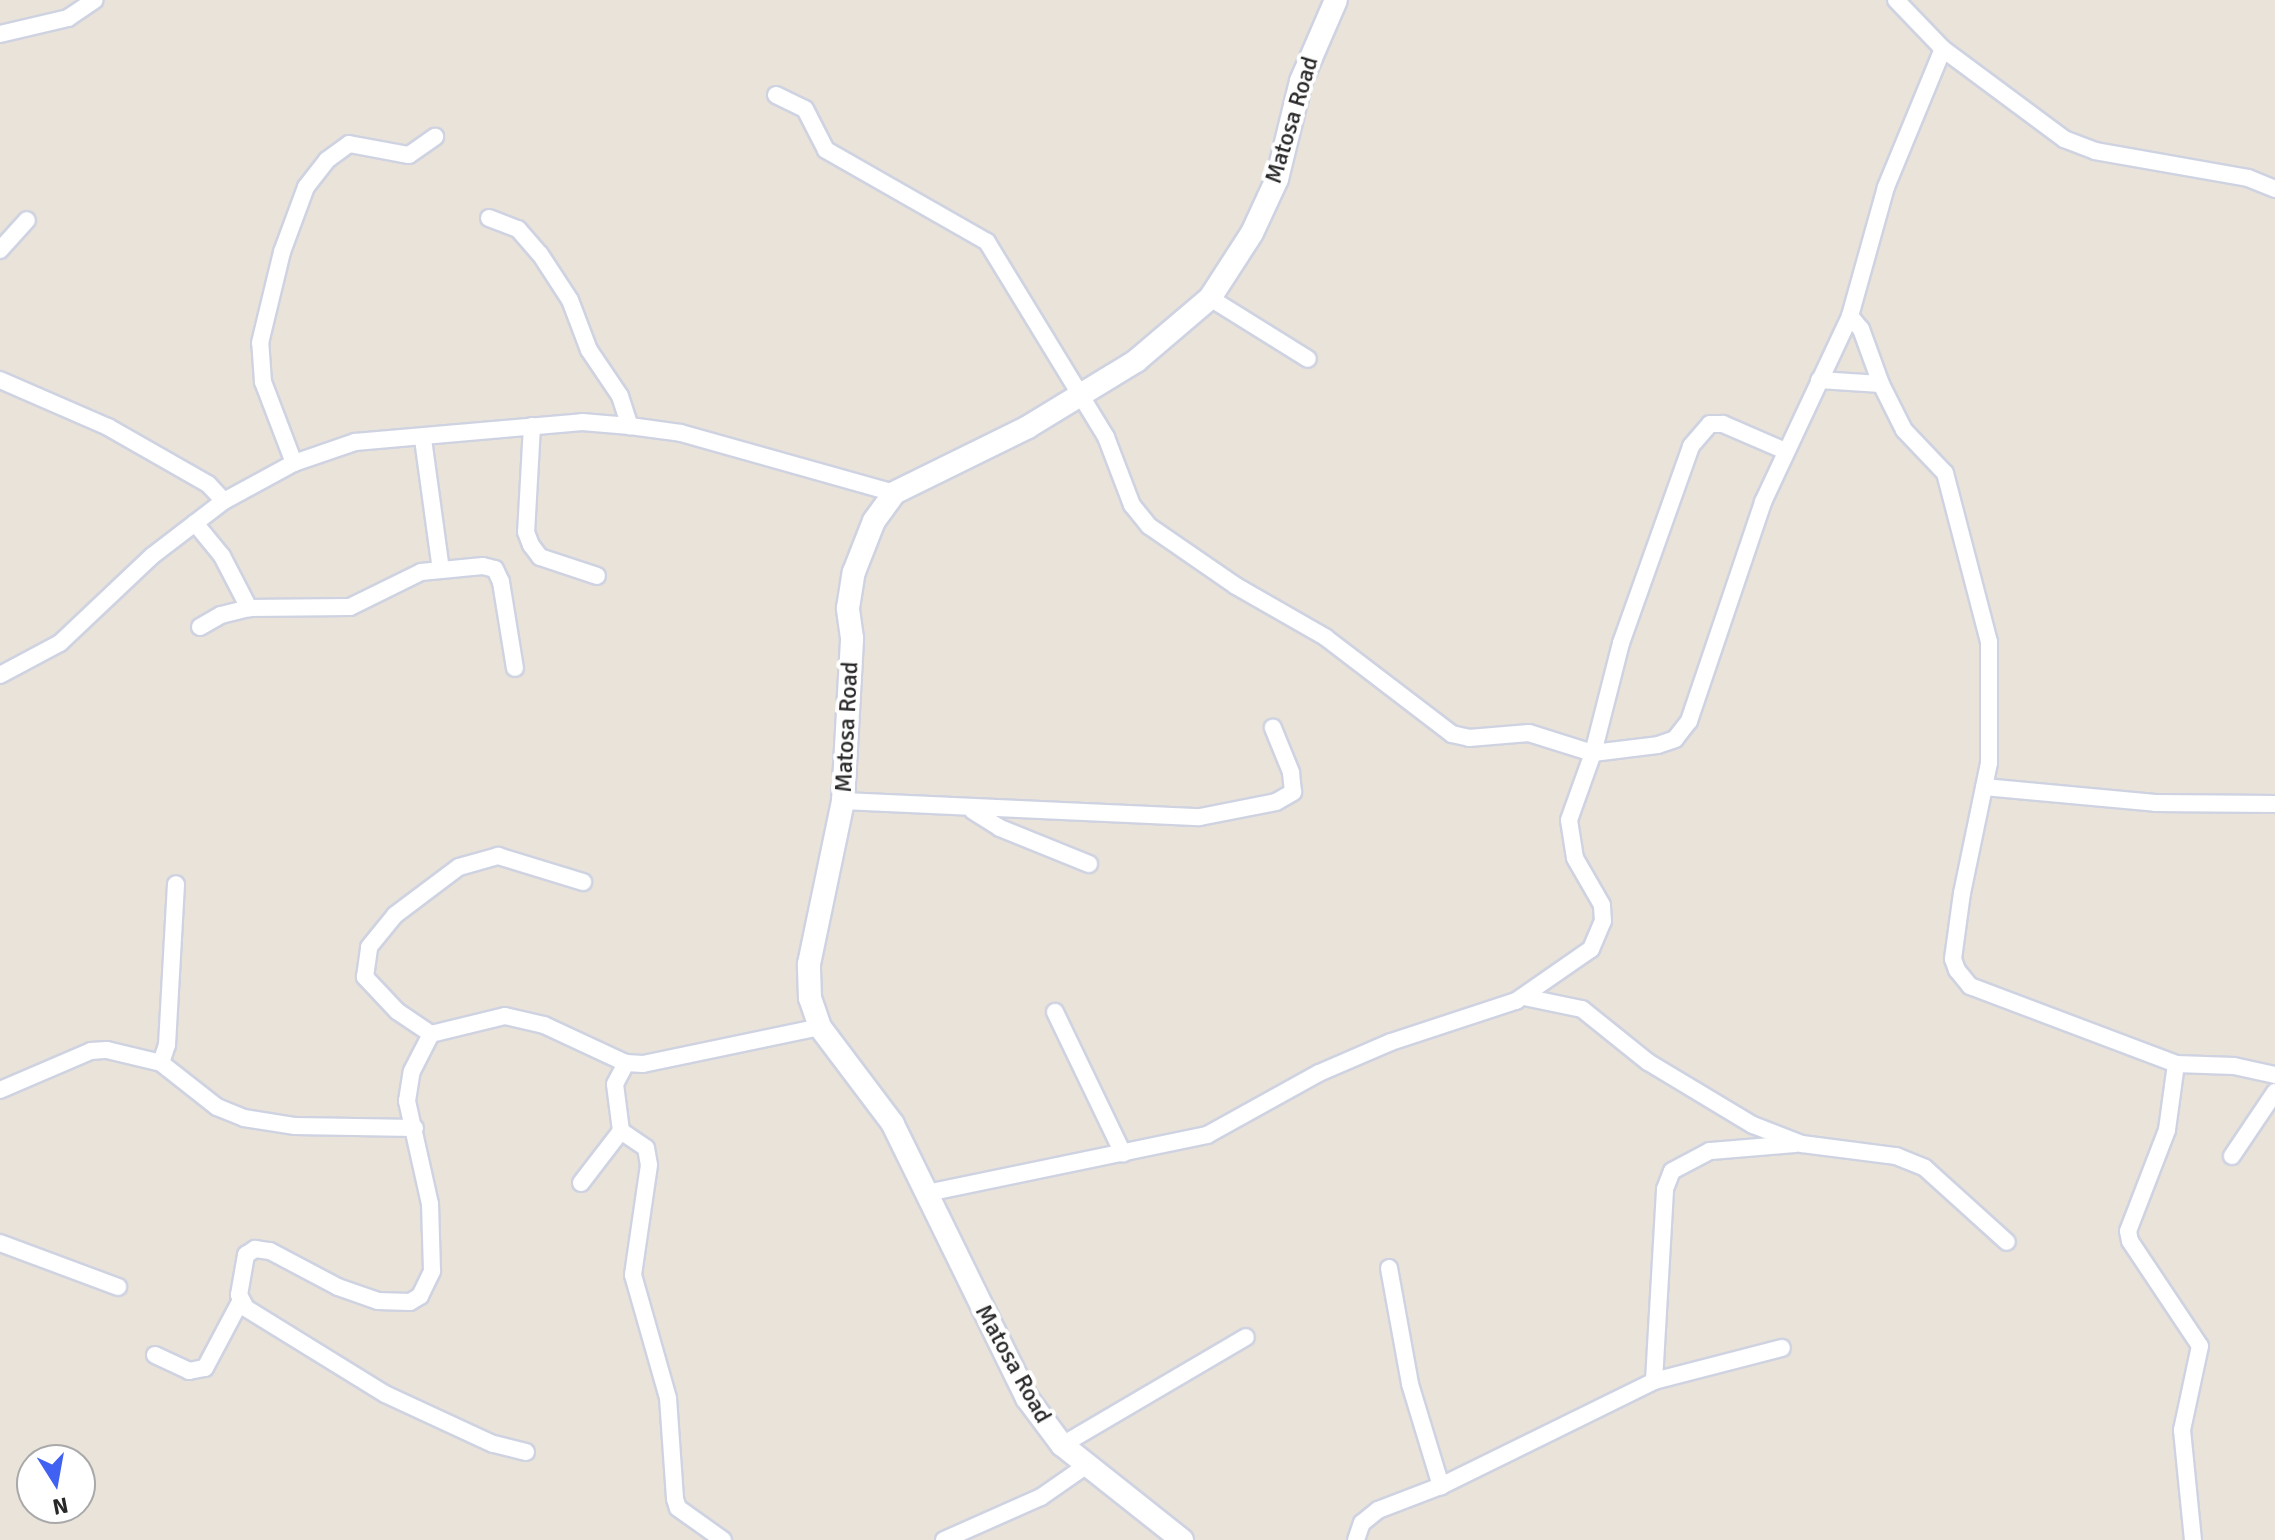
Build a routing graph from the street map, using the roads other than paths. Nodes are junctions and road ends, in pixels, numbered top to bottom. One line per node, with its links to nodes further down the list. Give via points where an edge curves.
1 (95, 0): 4 (street, via 68,18)
2 (1336, 0): 12 (street, Matosa Road, via 1301,81 1277,179 1252,233)
3 (1896, 0): 5 (street)
4 (0, 34)
5 (1943, 49): 8 (street, via 2011,105 2079,147 2248,178); 13 (street, via 1886,187)
6 (776, 95): 18 (street, via 805,109 826,150 987,242)
7 (435, 137): 23 (street, via 409,155 349,144 327,160 306,187 282,252 260,343 263,382)
8 (2275, 189)
9 (489, 218): 20 (street, via 518,229 540,254 570,300 589,350 620,396)
10 (27, 220): 11 (street)
11 (0, 250)
12 (1210, 298): 14 (street); 18 (street, Matosa Road, via 1136,361)
13 (1850, 316): 16 (street); 17 (street, via 1861,329)
14 (1308, 359)
15 (0, 380): 25 (street, via 108,427 208,484)
16 (1819, 380): 17 (street); 22 (street)
17 (1881, 384): 35 (street, via 1904,430 1937,462 1952,488 1989,642)
18 (1078, 396): 24 (street, Matosa Road, via 1028,427); 34 (street, via 1106,437 1132,505 1177,548 1325,637 1452,734 1469,738 1529,733)
19 (532, 426): 20 (street); 21 (street); 28 (street, via 526,532 531,545 549,561)
20 (630, 426): 24 (street, via 681,433)
21 (423, 439): 23 (street, via 355,442); 27 (street)
22 (1783, 450): 34 (street, via 1689,721 1675,739); 34 (street, via 1723,424 1710,424 1697,434 1621,643)
23 (294, 463): 25 (street)
24 (894, 493): 36 (street, Matosa Road, via 865,542 848,608 852,638)
25 (224, 501): 26 (street)
26 (195, 523): 29 (street, via 222,556); 32 (street, via 60,643)
27 (441, 570): 29 (street, via 421,572 350,607); 31 (street, via 495,569)
28 (597, 576)
29 (249, 608): 30 (street)
30 (200, 627)
31 (515, 668)
32 (0, 675)
33 (1273, 728): 38 (street, via 1293,783 1287,799 1179,818)
34 (1593, 753): 42 (street, via 1568,830 1575,858 1602,905 1599,936 1591,949)
35 (1984, 787): 37 (street, via 2155,803); 48 (street, via 1953,959 1963,979)
36 (843, 801): 38 (street); 44 (street, Matosa Road, via 809,964 810,998)
37 (2275, 804)
38 (973, 811): 39 (street, via 1000,828)
39 (1089, 864)
40 (583, 882): 45 (street, via 498,856 459,867 395,915 369,947 365,977 397,1011)
41 (176, 884): 46 (street, via 167,1045)
42 (1524, 997): 54 (street, via 1582,1009 1648,1062 1670,1071 1724,1112); 55 (street, via 1348,1061 1207,1135)
43 (1055, 1012): 55 (street)
44 (820, 1027): 47 (street, via 663,1063); 58 (street, Matosa Road, via 893,1124)
45 (431, 1034): 47 (street, via 505,1016 544,1025); 52 (street, via 412,1071 407,1101)
46 (161, 1063): 50 (street, via 120,1051 91,1051); 52 (street, via 217,1107 244,1118 295,1126)
47 (626, 1063): 53 (street, via 615,1084)
48 (2176, 1064): 49 (street, via 2222,1064); 76 (street, via 2167,1130 2128,1231 2200,1346 2182,1430)
49 (2275, 1075)
50 (0, 1090)
51 (2275, 1092): 56 (street)
52 (415, 1128): 63 (street, via 431,1220 432,1271 420,1296 410,1302 378,1301 255,1249 246,1255)
53 (621, 1131): 57 (street); 72 (street, via 646,1148 649,1165 633,1275 668,1398 675,1499 678,1508)
54 (1802, 1144): 59 (street, via 1896,1156 1925,1168); 67 (street, via 1710,1151 1672,1171 1665,1189)
55 (1123, 1153): 58 (street)
56 (2232, 1156)
57 (581, 1183)
58 (927, 1193): 68 (street, Matosa Road, via 1027,1398)
59 (2007, 1242)
60 (0, 1243): 62 (street)
61 (1389, 1268): 71 (street, via 1410,1384)
62 (118, 1287)
63 (240, 1302): 66 (street, via 205,1368 189,1371); 69 (street, via 385,1394 493,1444)
64 (1246, 1337): 68 (street)
65 (1782, 1348): 67 (street)
66 (155, 1355)
67 (1654, 1381): 71 (street)
68 (1062, 1445): 70 (street, Matosa Road)
69 (526, 1452)
70 (1087, 1465): 73 (street, via 1041,1497); 74 (street, Matosa Road)
71 (1441, 1486): 75 (street, via 1378,1510 1362,1523)
72 (723, 1540)
73 (944, 1540)
74 (1182, 1540)
75 (1356, 1540)
76 (2193, 1540)

